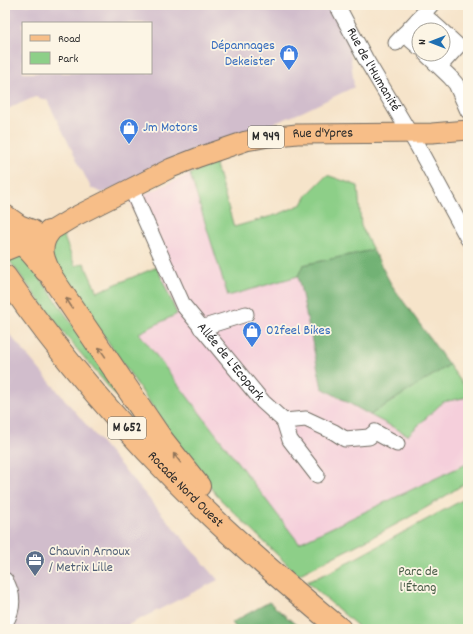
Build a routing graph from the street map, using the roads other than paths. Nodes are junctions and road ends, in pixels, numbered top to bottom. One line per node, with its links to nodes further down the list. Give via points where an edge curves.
1 (336, 5): 14 (street, Rue de l'Humanité)
2 (427, 9): 3 (street); 4 (street)
3 (415, 22)
4 (436, 22)
5 (411, 26): 7 (street, via 400,38)
6 (451, 39): 8 (street, via 458,46)
7 (411, 44)
8 (451, 54)
9 (435, 62): 11 (street)
10 (444, 62): 11 (street)
11 (440, 66): 12 (street, via 456,84)
12 (468, 111)
13 (468, 130): 14 (main road, Rue d'Ypres / M 949)
14 (410, 133): 15 (main road, Rue d'Ypres / M 949, via 297,134 254,140 186,162); 17 (street, Rue de l'Humanité)
15 (131, 188): 16 (main road, Rue d'Ypres / M 949, via 74,217); 20 (street, Allée de L'Ecopark, via 183,305)
16 (15, 235): 24 (highway, one-way to 16, via 244,536 195,482 161,438 53,279)
17 (468, 239)
18 (6, 284): 24 (highway, Rocade Nord Ouest / M 652, via 124,425 198,504)
19 (246, 314): 20 (street)
20 (201, 328): 21 (street, Allée de L'Ecopark, via 263,402)
21 (284, 421): 22 (street, via 306,419 345,439 369,437 375,432); 23 (street, via 290,440)
22 (397, 444)
23 (317, 475)
24 (264, 569): 26 (highway, Rocade Nord Ouest / M 652)
25 (5, 580): 27 (street, via 11,590 12,600)
26 (298, 603): 28 (highway, Rocade Nord Ouest / M 652); 29 (highway, Rocade Nord Ouest / M 652)
27 (5, 623)
28 (318, 629)
29 (340, 629)

